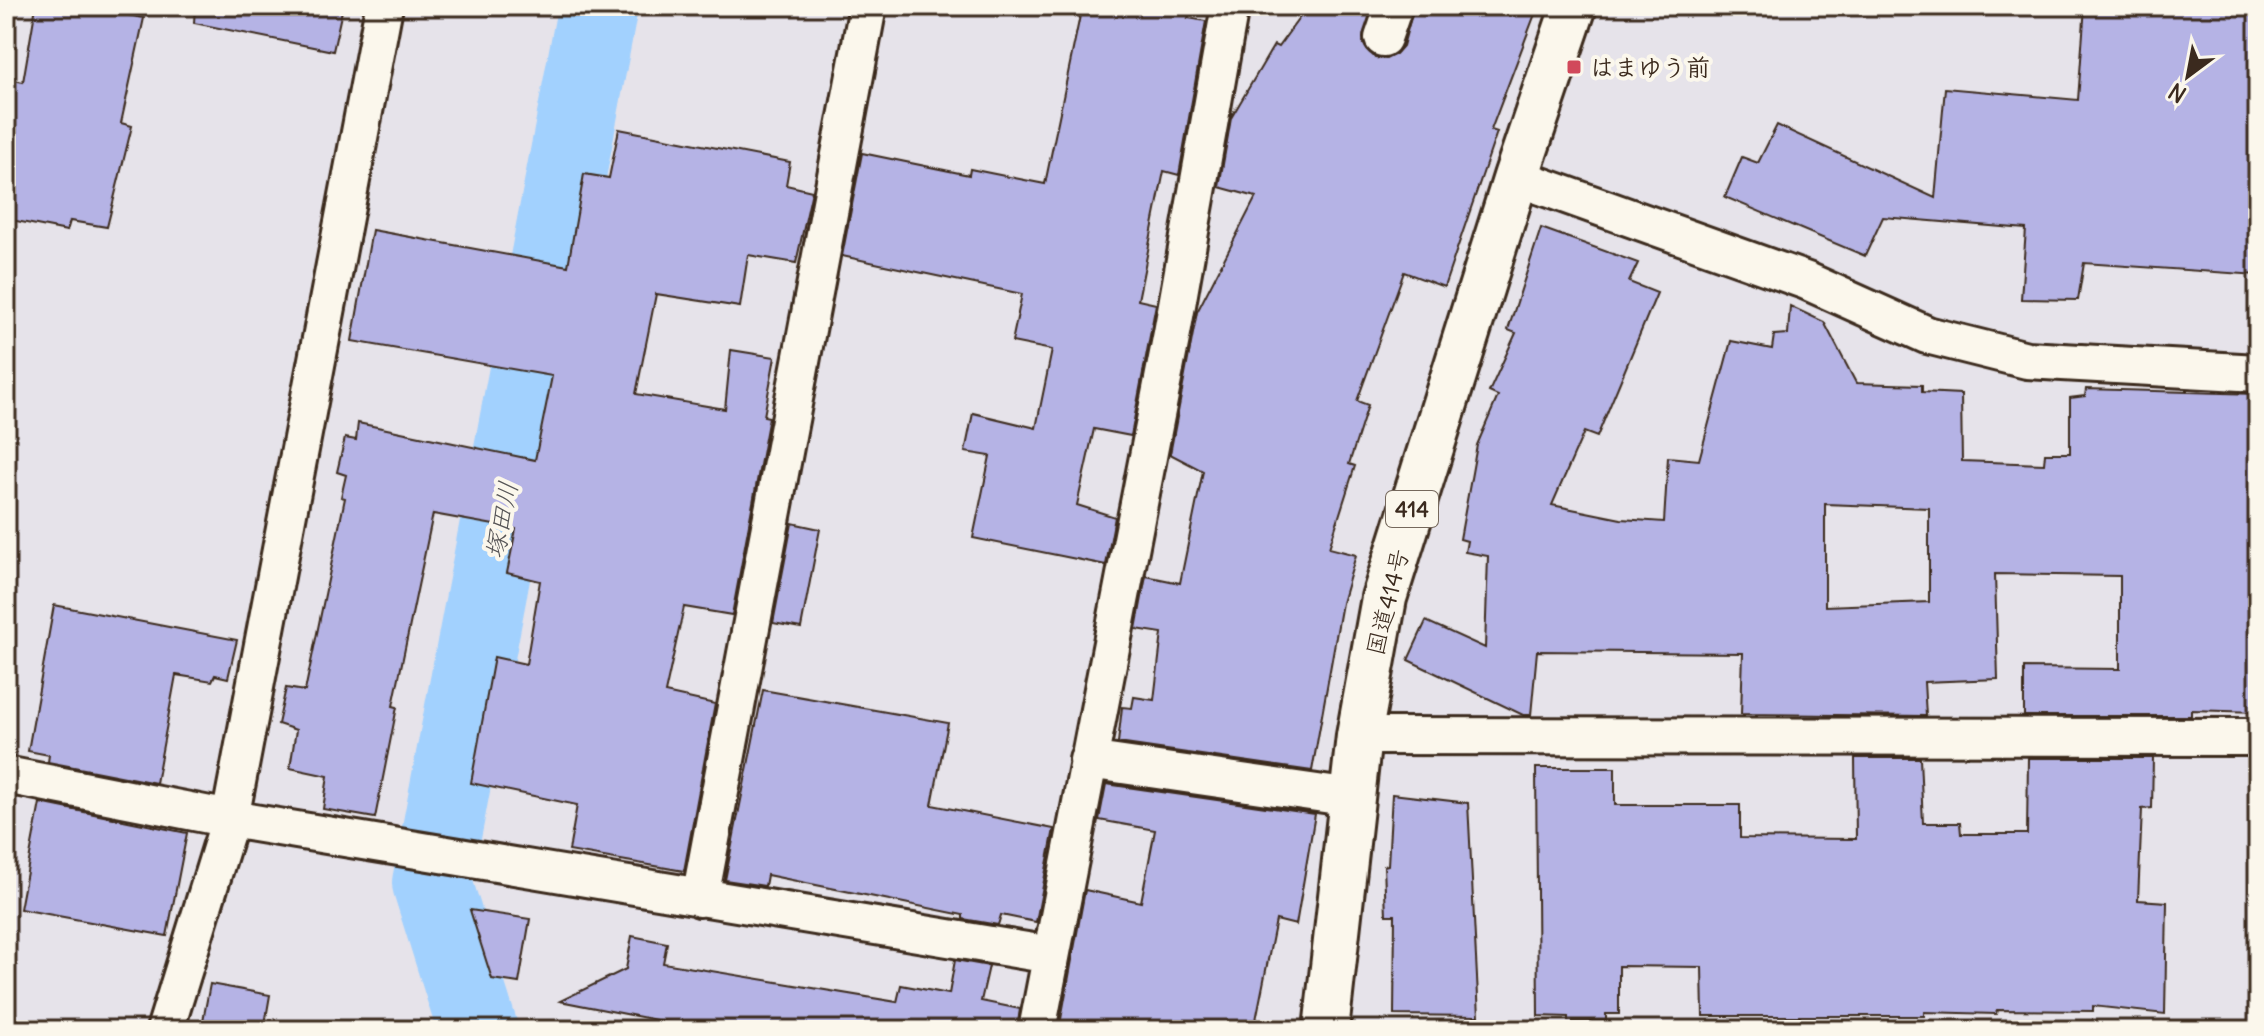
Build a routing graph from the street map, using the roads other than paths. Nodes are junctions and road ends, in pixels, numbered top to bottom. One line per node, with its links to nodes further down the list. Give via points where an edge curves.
1 (384, 6): 12 (street)
2 (868, 6): 13 (street)
3 (1230, 6): 9 (street)
4 (1574, 6): 5 (highway, 国道414号 / 414)
5 (1516, 177): 6 (street, via 1807,281 1927,335 2027,360); 7 (highway, 国道414号 / 414, via 1384,598)
6 (2258, 373)
7 (1359, 736): 8 (street); 11 (highway, 国道414号 / 414)
8 (2258, 737)
9 (1088, 760): 11 (street); 14 (street)
10 (6, 775): 12 (street)
11 (1352, 798): 17 (highway, 国道414号 / 414)
12 (230, 819): 13 (street); 15 (street)
13 (700, 898): 14 (street)
14 (1051, 955): 16 (street)
15 (165, 1030)
16 (1037, 1030)
17 (1326, 1030)

